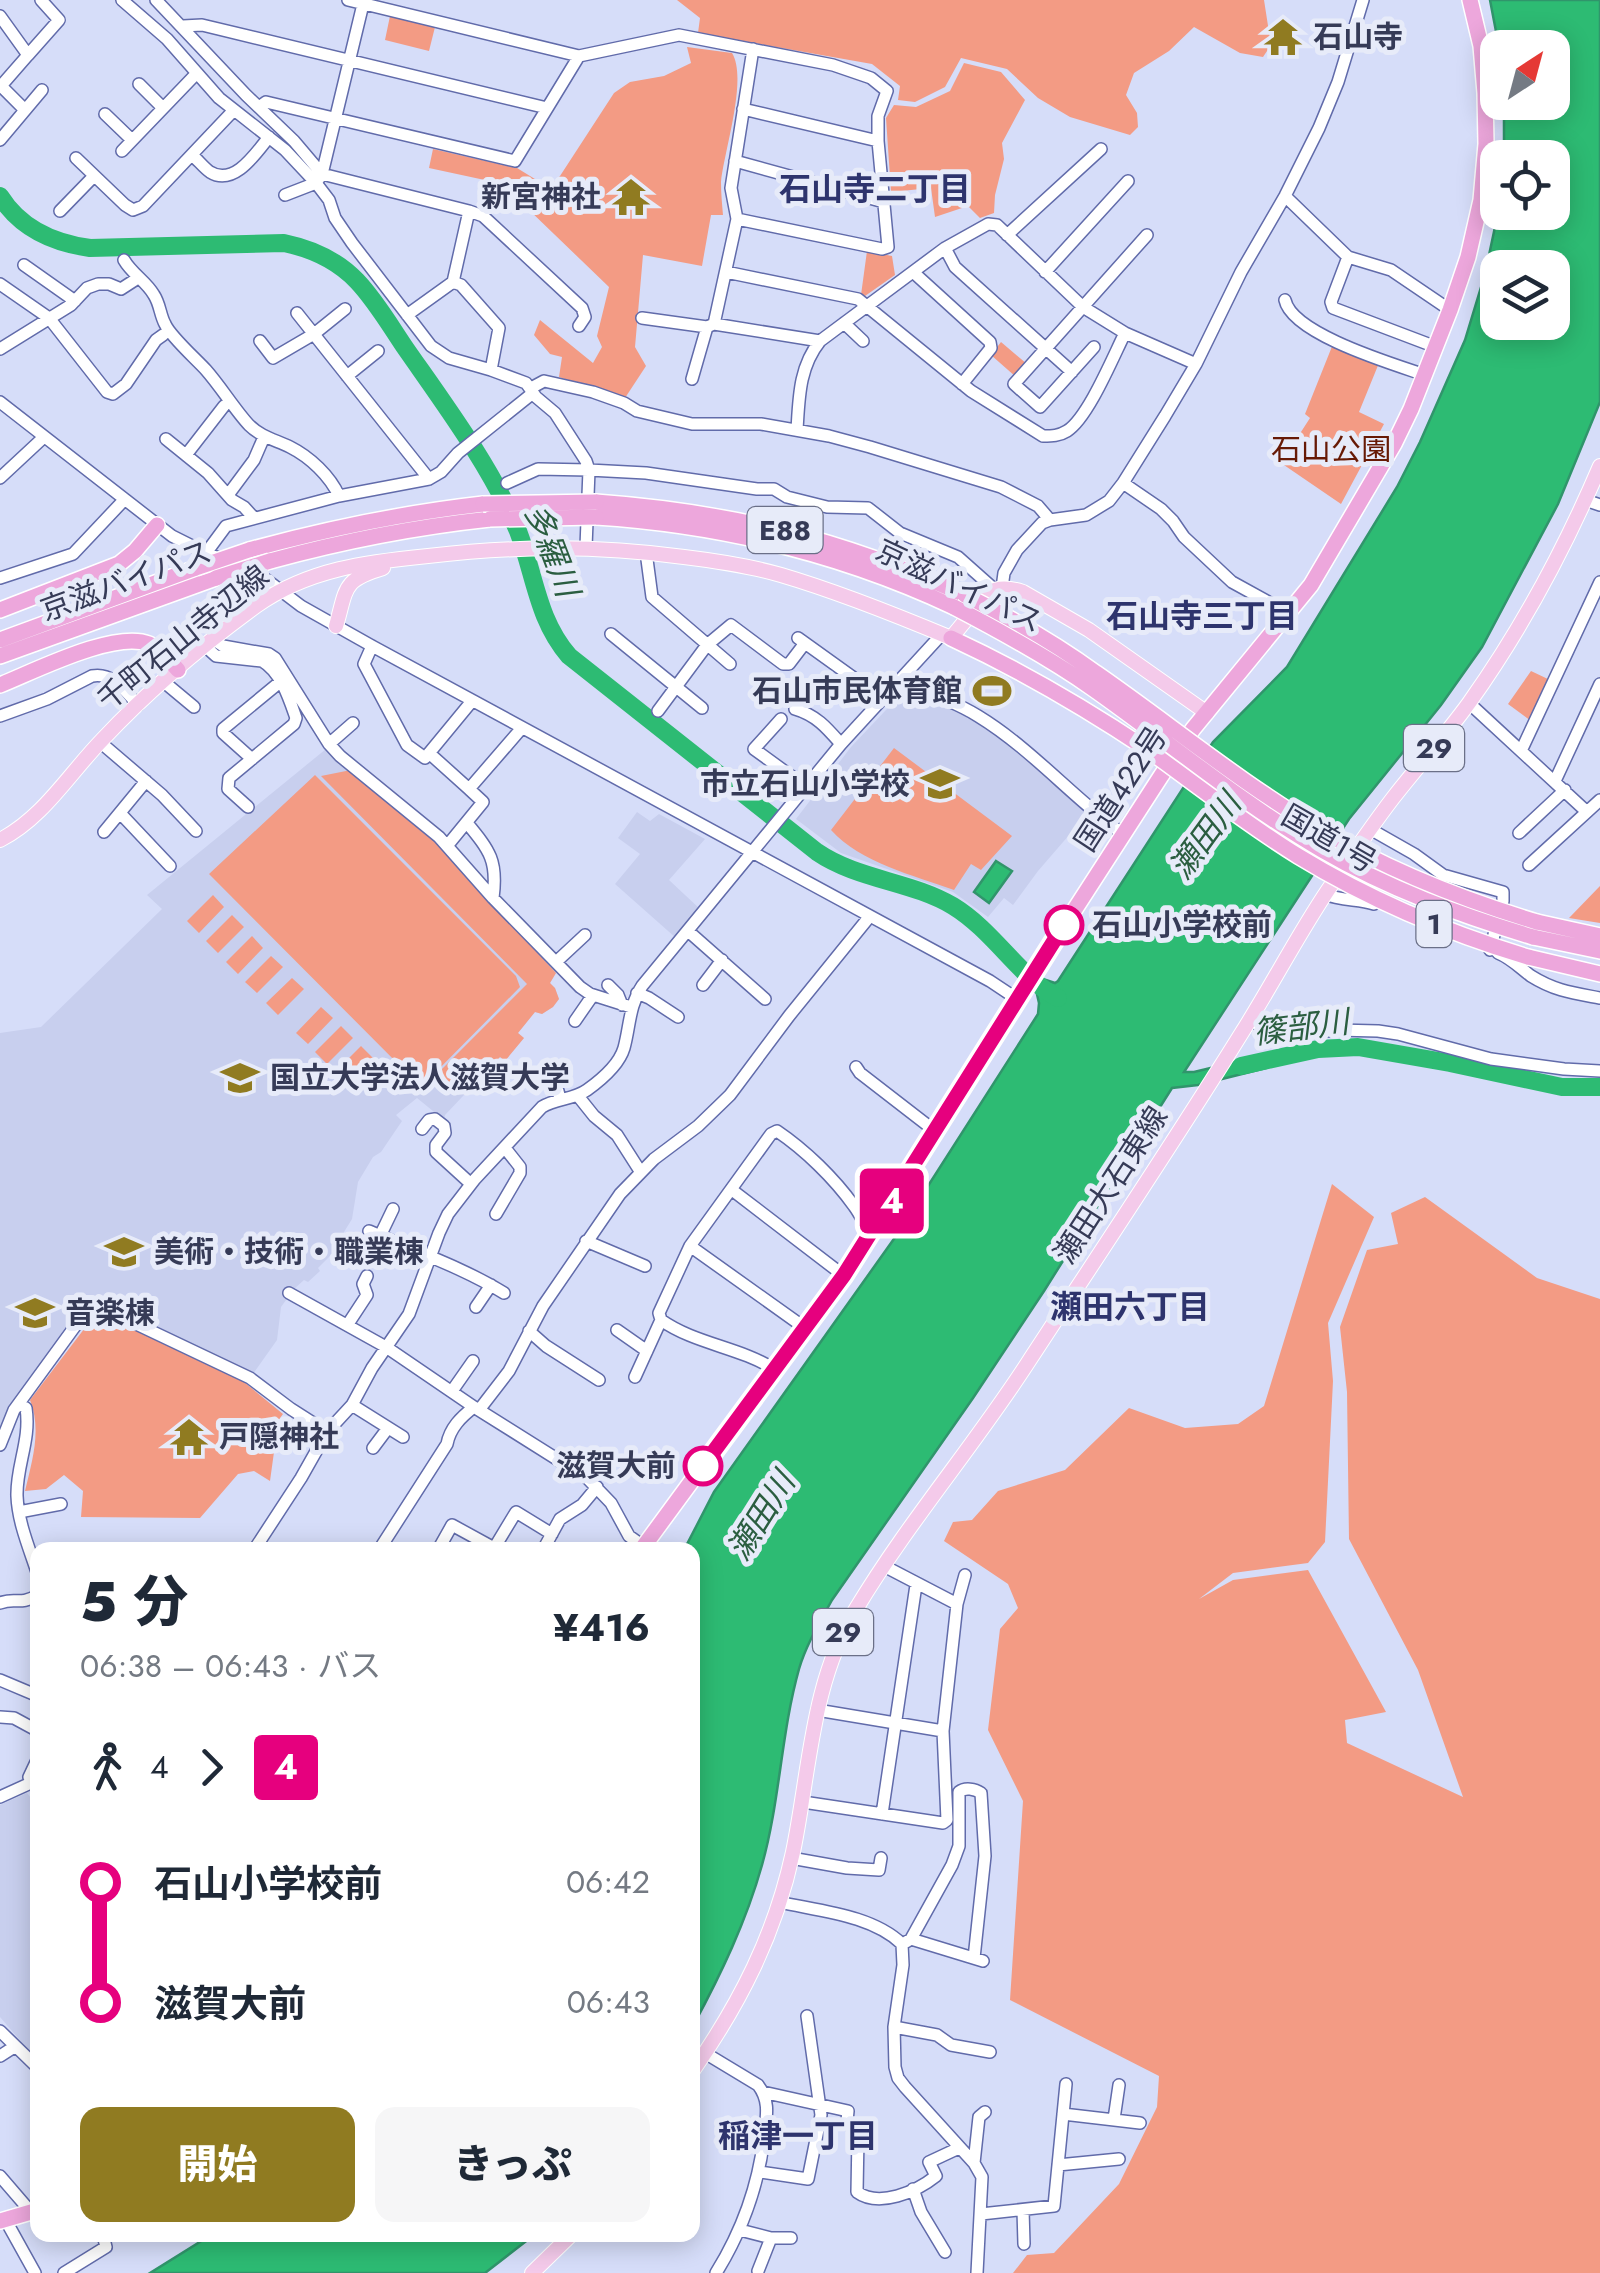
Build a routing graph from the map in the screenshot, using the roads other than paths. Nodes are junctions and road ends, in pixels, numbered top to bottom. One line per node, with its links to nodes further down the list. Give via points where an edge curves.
1 (41, 0): 11 (street, via 60,20)
2 (122, 0): 14 (street)
3 (156, 0): 9 (street)
4 (348, 0): 7 (street)
5 (1363, 0): 39 (street, via 1332,96)
6 (1470, 0): 61 (highway, 国道422号, via 1486,93 1484,170 1477,222)
7 (363, 2): 12 (street); 13 (street)
8 (0, 16): 11 (street)
9 (183, 26): 13 (street); 18 (street)
10 (753, 49): 12 (street, via 679,36); 23 (street); 29 (street, via 871,78 887,91)
11 (28, 55): 16 (street)
12 (579, 56): 20 (street)
13 (349, 60): 20 (street); 25 (street)
14 (196, 74): 19 (street); 22 (street)
15 (139, 84): 19 (street)
16 (0, 85): 21 (street)
17 (42, 90): 21 (street)
18 (258, 106): 25 (street, via 266,102); 36 (street)
19 (163, 108): 28 (street)
20 (547, 108): 25 (street, via 515,161)
21 (25, 110): 27 (street)
22 (234, 110): 26 (street); 32 (street)
23 (743, 110): 29 (street); 34 (street)
24 (105, 114): 28 (street)
25 (335, 118): 36 (street)
26 (269, 137): 32 (street, via 244,167 222,176); 36 (street)
27 (0, 140)
28 (132, 140): 31 (street)
29 (878, 141): 40 (street)
30 (1101, 149): 44 (street)
31 (122, 151)
32 (192, 154): 35 (street, via 133,210)
33 (76, 158): 35 (street)
34 (735, 161): 40 (street); 43 (street, via 730,188)
35 (94, 176): 42 (street)
36 (319, 178): 38 (street); 41 (street); 63 (street, via 352,244)
37 (1128, 181): 52 (street)
38 (285, 195)
39 (1285, 196): 47 (street); 80 (street)
40 (884, 202): 43 (street, via 889,241 882,249)
41 (470, 210): 54 (street); 67 (street, via 582,308)
42 (60, 211)
43 (737, 219): 50 (street)
44 (1007, 235): 46 (street, via 988,224); 52 (street)
45 (1147, 235): 59 (street)
46 (944, 248): 51 (street); 78 (street, via 955,267)
47 (1348, 257): 61 (street, via 1392,270); 76 (street, via 1333,308)
48 (124, 260): 53 (street)
49 (24, 265): 57 (street)
50 (726, 272): 58 (street); 68 (street)
51 (913, 272): 58 (street); 86 (street, via 990,342)
52 (1045, 272): 59 (street)
53 (138, 278): 57 (street, via 122,288 98,284); 92 (street, via 152,290 172,334)
54 (453, 282): 63 (street); 81 (street, via 499,328)
55 (0, 284): 64 (street)
56 (1285, 300): 83 (street, via 1292,314 1322,335)
57 (75, 301): 64 (street)
58 (866, 306): 66 (street); 86 (street)
59 (1083, 307): 69 (street); 78 (street)
60 (346, 309): 70 (street)
61 (1450, 310): 76 (highway, 国道422号)
62 (297, 313): 70 (street)
63 (407, 316): 81 (street, via 440,354)
64 (49, 318): 71 (street, via 113,394); 77 (street)
65 (642, 318): 68 (street)
66 (844, 323): 72 (street); 74 (street)
67 (579, 326)
68 (711, 326): 74 (street); 85 (street)
69 (1125, 333): 80 (street); 86 (street, via 1080,418 1055,436 1030,429)
70 (314, 334): 73 (street, via 273,358); 84 (street)
71 (163, 335)
72 (863, 341)
73 (260, 342)
74 (820, 342): 90 (street, via 802,377)
75 (1094, 347): 82 (street)
76 (1436, 347): 83 (highway, 国道422号)
77 (0, 349)
78 (1046, 349): 82 (street); 82 (street, via 1014,384 1040,407)
79 (378, 351): 84 (street)
80 (1196, 364): 100 (street)
81 (492, 370): 87 (street)
82 (1072, 372)
83 (1425, 375): 118 (highway, 国道422号, via 1362,502)
84 (347, 376): 98 (street)
85 (692, 378)
86 (962, 384)
87 (532, 390): 90 (street, via 544,381 692,424); 97 (street, via 556,413); 98 (street)
88 (0, 402): 91 (street)
89 (224, 406): 94 (street)
90 (797, 430): 107 (street, via 1001,487)
91 (44, 437): 96 (street); 103 (street)
92 (264, 437): 101 (street); 102 (street, via 310,461)
93 (166, 439): 94 (street)
94 (186, 455): 101 (street)
95 (1600, 466): 104 (main road, 瀬田大石東線 / 29)
96 (3, 469)
97 (589, 470): 99 (street, via 538,469); 109 (street); 115 (street, via 774,489 828,506 868,508 900,533 958,557)
98 (429, 479): 102 (street)
99 (507, 483)
100 (1123, 483): 107 (street, via 1109,502 1086,515); 118 (street, via 1161,509 1232,582)
101 (228, 495): 106 (street)
102 (338, 496): 106 (street)
103 (124, 500): 108 (street); 113 (street, via 73,554)
104 (1592, 502): 137 (main road, 瀬田大石東線 / 29)
105 (487, 512): 122 (highway, 京滋バイパス / E88, bridge, via 387,517 249,550); 126 (highway, 京滋バイパス / E88, bridge, via 270,560); 176 (highway, 京滋バイパス / E88, bridge, via 596,510 686,526 776,543 960,601 1323,851 1432,904)
106 (254, 518): 111 (street, via 222,529)
107 (1050, 520): 115 (street, via 1017,550)
108 (157, 526): 111 (street); 117 (highway, via 118,564)
109 (586, 547): 110 (main road, 千町石山寺辺線); 112 (main road, 千町石山寺辺線)
110 (646, 552): 121 (main road, 千町石山寺辺線, via 780,574); 124 (street, via 652,597)
111 (206, 553): 116 (street, via 250,569)
112 (417, 557): 116 (main road, 千町石山寺辺線, via 338,568); 119 (main road, via 353,579)
113 (0, 578)
114 (1600, 582): 151 (street)
115 (998, 588): 121 (main road); 143 (main road, via 1023,592 1089,630)
116 (281, 590): 119 (street); 123 (main road, 千町石山寺辺線)
117 (0, 610)
118 (1290, 614): 143 (highway, 国道422号)
119 (336, 626): 125 (street)
120 (612, 634): 133 (street)
121 (947, 636): 131 (street); 184 (highway, 国道1号 / 1, bridge, via 1080,707 1322,870 1434,924)
122 (0, 640)
123 (210, 643): 128 (main road, 千町石山寺辺線); 130 (street, via 216,656 262,661); 149 (street, via 275,658)
124 (707, 645): 127 (street); 133 (street); 135 (street, via 731,625 788,664 801,641)
125 (372, 646): 136 (street); 152 (street, via 364,664 407,745 425,758)
126 (0, 656)
127 (730, 664)
128 (178, 670): 129 (main road, 千町石山寺辺線); 132 (highway, via 152,645 132,640 104,644)
129 (164, 682): 138 (main road, 千町石山寺辺線); 139 (street)
130 (280, 682): 153 (street, via 294,724); 153 (street, via 222,729)
131 (899, 682): 135 (street); 167 (street, via 978,715)
132 (0, 685)
133 (676, 686): 140 (street); 142 (street)
134 (1598, 692): 155 (street)
135 (883, 699): 150 (street)
136 (472, 701): 147 (street); 152 (street)
137 (1469, 703): 151 (street); 163 (main road, 瀬田大石東線 / 29)
138 (138, 705): 144 (street, via 100,674); 148 (main road, 千町石山寺辺線)
139 (194, 707)
140 (702, 708)
141 (795, 709): 150 (street, via 810,714)
142 (658, 711)
143 (1206, 713): 167 (highway, 国道422号)
144 (0, 716)
145 (781, 720): 156 (street, via 754,749)
146 (353, 723): 149 (street)
147 (521, 728): 157 (street); 170 (street)
148 (100, 742): 154 (street); 168 (main road, 千町石山寺辺線, via 29,822)
149 (329, 744): 169 (street)
150 (840, 744): 156 (street)
151 (1522, 751): 155 (street)
152 (429, 753): 157 (street)
153 (252, 759): 159 (street, via 227,783)
154 (146, 781): 161 (street); 164 (street)
155 (1560, 786): 160 (street); 166 (street)
156 (806, 787): 170 (street)
157 (469, 789): 162 (street, via 483,802)
158 (1600, 800): 160 (street)
159 (248, 807)
160 (1587, 812): 171 (street)
161 (120, 813): 165 (street); 172 (street)
162 (467, 823): 169 (street); 174 (street, via 494,862)
163 (1370, 829): 173 (main road, 瀬田大石東線 / 29); 180 (street, via 1443,875 1503,892)
164 (196, 831)
165 (104, 832)
166 (1519, 833)
167 (1124, 834): 187 (highway, 国道422号)
168 (0, 840)
169 (447, 846): 174 (street)
170 (751, 852): 175 (street); 177 (street)
171 (1529, 865)
172 (170, 866)
173 (1325, 894): 180 (street, via 1357,898); 194 (main road, 瀬田大石東線 / 29)
174 (493, 898): 183 (street)
175 (870, 916): 187 (street); 204 (street, via 730,1095)
176 (1536, 929): 179 (highway, 京滋バイパス / E88); 181 (highway, 京滋バイパス / E88)
177 (688, 930): 182 (street); 188 (street)
178 (585, 935): 183 (street)
179 (1600, 936)
180 (1490, 950): 190 (street, via 1560,992)
181 (1600, 951)
182 (722, 960): 186 (street); 191 (street)
183 (556, 962): 189 (street)
184 (1600, 974)
185 (608, 985): 192 (street)
186 (703, 985)
187 (1021, 992): 202 (highway, 国道422号)
188 (637, 994): 192 (street); 193 (street)
189 (593, 995): 192 (street); 195 (street)
190 (1600, 998)
191 (766, 999)
192 (626, 1006): 199 (street, via 620,1058)
193 (678, 1017)
194 (1250, 1020): 198 (street, via 1277,1036 1378,1031 1491,1058); 253 (main road, 瀬田大石東線 / 29, via 1023,1370)
195 (575, 1021)
196 (551, 1067): 200 (street, via 544,1078)
197 (856, 1067): 202 (street)
198 (1600, 1072)
199 (578, 1096): 200 (street); 204 (street, via 618,1134)
200 (560, 1099): 203 (street, via 542,1107)
201 (422, 1130): 205 (street, via 429,1120 444,1126 436,1152)
202 (935, 1131): 209 (highway, 国道422号)
203 (506, 1148): 205 (street); 208 (street, via 520,1173)
204 (640, 1171): 210 (street)
205 (471, 1184): 212 (street, via 448,1214)
206 (732, 1190): 209 (street, via 777,1131 842,1190); 211 (street); 214 (street)
207 (393, 1209): 212 (street, via 374,1233)
208 (496, 1214)
209 (870, 1234): 214 (highway, 国道422号)
210 (586, 1241): 213 (street); 224 (street)
211 (690, 1246): 220 (street); 222 (street)
212 (429, 1258): 216 (street); 225 (street, via 409,1314)
213 (646, 1266)
214 (844, 1275): 222 (highway, 国道422号)
215 (367, 1276): 221 (street, via 366,1295)
216 (491, 1285): 218 (street); 219 (street)
217 (289, 1293): 221 (street)
218 (504, 1293)
219 (476, 1307)
220 (661, 1320): 226 (street); 228 (street)
221 (348, 1324): 225 (street)
222 (805, 1328): 228 (highway, 国道422号)
223 (617, 1330): 226 (street)
224 (530, 1331): 230 (street); 234 (street, via 509,1371)
225 (386, 1347): 231 (street); 233 (street)
226 (647, 1350): 229 (street)
227 (474, 1361): 231 (street)
228 (774, 1369): 251 (highway, 国道422号)
229 (635, 1376)
230 (599, 1380)
231 (452, 1391): 234 (street)
232 (18, 1404): 236 (street, via 92,1303 250,1378); 238 (street); 242 (street, via 28,1420)
233 (352, 1405): 235 (street); 236 (street)
234 (476, 1409): 240 (street); 245 (street, via 461,1417)
235 (388, 1428): 237 (street); 239 (street)
236 (327, 1432): 244 (street)
237 (402, 1437)
238 (0, 1446)
239 (373, 1448)
240 (597, 1487): 243 (street); 250 (street)
241 (61, 1504): 242 (street)
242 (19, 1512): 252 (street)
243 (552, 1534): 248 (street, via 516,1512); 249 (street)
244 (259, 1542)
245 (384, 1542)
246 (442, 1542): 247 (street, via 452,1524)
247 (482, 1542)
248 (498, 1542)
249 (548, 1542)
250 (636, 1542)
251 (646, 1542)
252 (30, 1548)
253 (884, 1566): 255 (street); 261 (main road, 瀬田大石東線 / 29, via 836,1647)
254 (965, 1574): 258 (street)
255 (916, 1585): 258 (street); 263 (street)
256 (30, 1600): 257 (street)
257 (0, 1603)
258 (957, 1604): 265 (street)
259 (0, 1680): 260 (street)
260 (30, 1693)
261 (818, 1710): 263 (street); 268 (main road, 瀬田大石東線 / 29)
262 (0, 1717): 264 (street)
263 (895, 1723): 265 (street); 269 (street)
264 (30, 1727)
265 (942, 1730): 269 (street, via 947,1820)
266 (30, 1787): 267 (street)
267 (0, 1797)
268 (803, 1802): 269 (street); 270 (main road, 瀬田大石東線 / 29)
269 (882, 1814)
270 (792, 1858): 271 (street, via 879,1870); 272 (main road, 瀬田大石東線 / 29)
271 (881, 1858)
272 (779, 1902): 273 (street, via 843,1916); 279 (main road, 瀬田大石東線 / 29, via 744,1990)
273 (907, 1942): 273 (street, via 979,1960 985,1856 976,1790 959,1792 959,1846); 275 (street)
274 (807, 2016): 286 (street)
275 (894, 2027): 278 (street); 291 (street, via 898,2078)
276 (0, 2031): 277 (street)
277 (14, 2046): 280 (street); 281 (street)
278 (990, 2052)
279 (706, 2053): 282 (main road, 瀬田大石東線 / 29); 285 (street)
280 (0, 2056)
281 (30, 2061)
282 (700, 2061)
283 (1066, 2084): 288 (street)
284 (1119, 2084): 289 (street)
285 (763, 2092): 286 (street); 295 (street, via 768,2106)
286 (819, 2105): 295 (street, via 808,2179); 297 (street, via 848,2111 858,2136 857,2192 866,2199 891,2198)
287 (985, 2112): 293 (street)
288 (1063, 2114): 289 (street); 294 (street)
289 (1114, 2119): 290 (street)
290 (1140, 2122)
291 (959, 2148): 293 (street); 297 (street, via 929,2162 936,2176)
292 (1120, 2159): 294 (street)
293 (974, 2163): 301 (street, via 982,2177)
294 (1058, 2164): 299 (street, via 1054,2206)
295 (760, 2172): 303 (street)
296 (0, 2176): 298 (street)
297 (913, 2189): 309 (street, via 926,2234)
298 (30, 2207)
299 (1022, 2210): 301 (street); 308 (street)
300 (30, 2212): 302 (highway)
301 (981, 2214): 315 (street)
302 (3, 2220): 311 (street)
303 (740, 2230): 304 (street); 314 (street)
304 (771, 2238): 305 (street); 310 (street)
305 (791, 2238)
306 (104, 2242): 312 (street)
307 (563, 2242): 313 (main road)
308 (1024, 2244)
309 (945, 2252)
310 (758, 2271)
311 (35, 2273)
312 (64, 2273)
313 (532, 2273)
314 (716, 2273)
315 (977, 2273)

